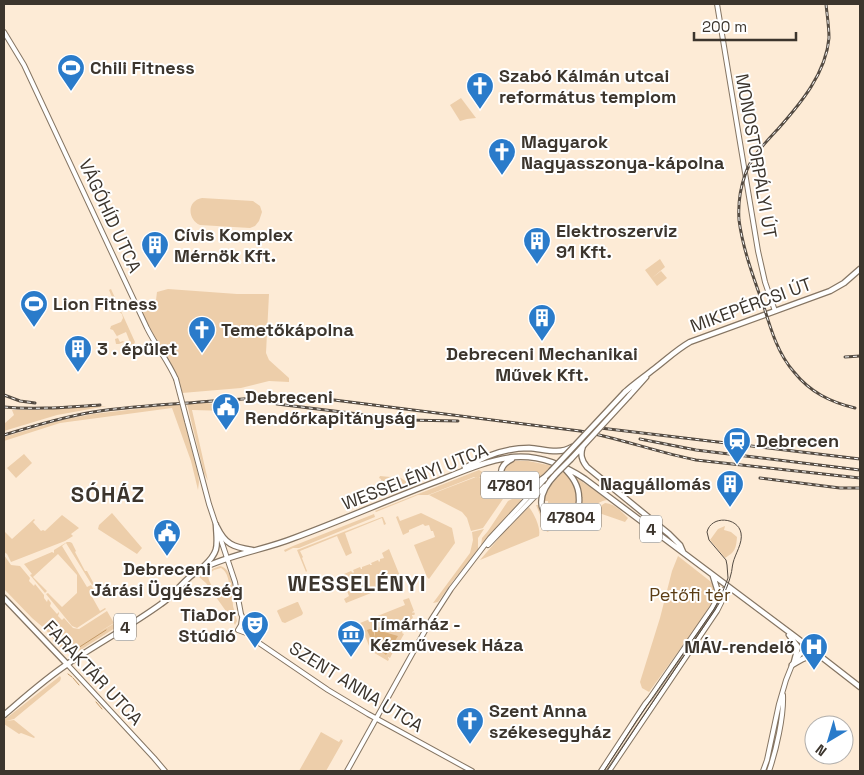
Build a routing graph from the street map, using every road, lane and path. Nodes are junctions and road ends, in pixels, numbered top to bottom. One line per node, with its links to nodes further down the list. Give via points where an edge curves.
1 (718, 4): 4 (street, MONOSTORPÁLYI ÚT, via 758,251)
2 (4, 32): 13 (street, VÁGÓHÍD UTCA, bridge, via 24,65 154,343 176,379)
3 (860, 269): 4 (main road, MIKEPÉRCSI ÚT, via 830,291)
4 (775, 311): 5 (main road, MIKEPÉRCSI ÚT, via 690,342 637,381)
5 (627, 394): 6 (main road, bridge); 7 (main road, bridge)
6 (583, 446): 11 (main road, bridge); 15 (main road, via 584,463 669,534)
7 (573, 447): 10 (main road, via 560,452 530,448 510,450 485,457); 11 (main road, bridge)
8 (516, 457): 9 (main road, WESSELÉNYI UTCA / 4); 10 (main road, WESSELÉNYI UTCA / 4); 12 (main road, 47801, via 502,468 502,476 508,484 528,486)
9 (558, 464): 12 (main road, 47804, via 573,478 579,493 578,509 573,515 560,520 547,515 541,504); 15 (main road, WESSELÉNYI UTCA / 4, via 585,479)
10 (458, 473): 14 (main road, WESSELÉNYI UTCA / 4, via 295,538)
11 (554, 473): 12 (main road)
12 (548, 479): 33 (street, via 463,574 438,610)
13 (216, 524): 14 (main road, via 226,542); 16 (street, VÁGÓHÍD UTCA); 17 (main road, via 216,553)
14 (253, 550): 16 (main road, WESSELÉNYI UTCA / 4)
15 (684, 554): 18 (main road, WESSELÉNYI UTCA / 4)
16 (226, 558): 17 (main road, 4); 20 (street, VÁGÓHÍD UTCA)
17 (200, 570): 29 (main road, 4, via 161,604)
18 (713, 575): 19 (main road, WESSELÉNYI UTCA / 4); 21 (main road)
19 (729, 588): 21 (street); 24 (main road, 4); 38 (street, via 717,611)
20 (237, 591): 23 (street, SZENT ANNA UTCA)
21 (718, 597): 37 (street)
22 (4, 598): 29 (main road, FARAKTÁR UTCA)
23 (242, 618): 25 (street, SZENT ANNA UTCA); 25 (street, via 238,630)
24 (784, 628): 26 (main road, 4); 28 (main road, via 798,647)
25 (251, 636): 33 (street, SZENT ANNA UTCA)
26 (807, 645): 27 (main road, 4); 28 (street)
27 (824, 660): 28 (main road, via 812,656); 30 (main road, 4)
28 (793, 663): 31 (street)
29 (67, 664): 32 (main road, 4); 34 (street, FARAKTÁR UTCA)
30 (860, 688)
31 (783, 691): 39 (street); 40 (street, via 783,709)
32 (4, 715)
33 (376, 719): 35 (street); 36 (street, SZENT ANNA UTCA)
34 (165, 771)
35 (347, 771)
36 (472, 771)
37 (601, 771)
38 (609, 771)
39 (763, 771)
40 (769, 771)

